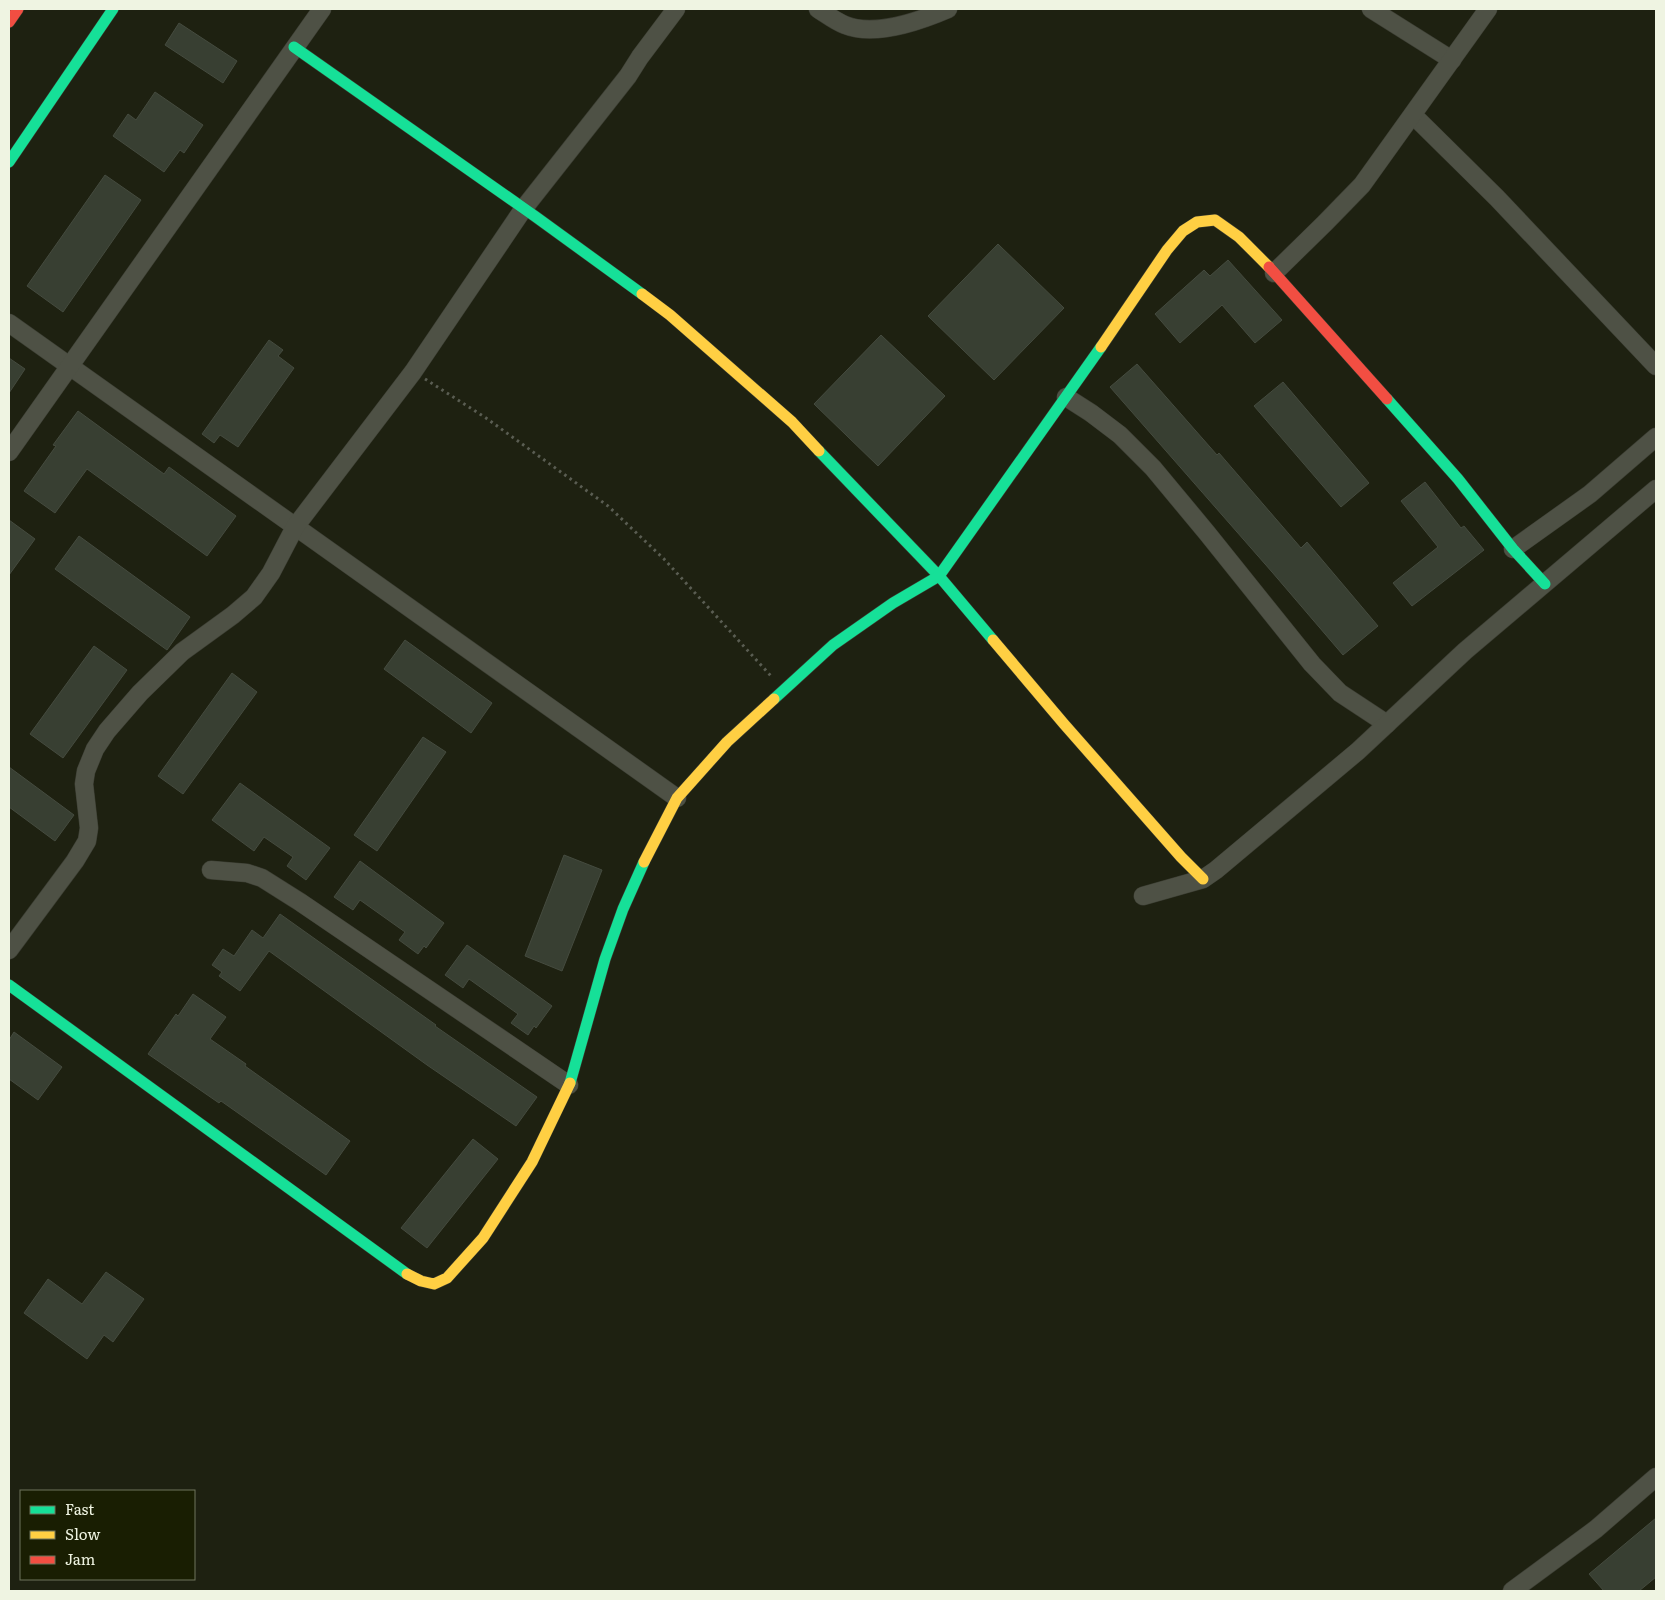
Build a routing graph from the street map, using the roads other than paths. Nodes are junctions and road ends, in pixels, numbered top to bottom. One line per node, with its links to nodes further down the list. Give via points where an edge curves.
1 (18, 9): 9 (street)
2 (113, 9): 13 (street)
3 (322, 9): 10 (street)
4 (676, 9): 14 (street, via 628,76)
5 (818, 9): 6 (street, via 846,25 866,30 898,26)
6 (948, 9)
7 (1371, 9): 11 (street)
8 (1488, 9): 11 (street)
9 (9, 22)
10 (294, 48): 14 (street); 17 (street)
11 (1452, 60): 12 (street)
12 (1413, 115): 15 (street, via 1362,184); 18 (street, via 1497,198)
13 (9, 162)
14 (524, 208): 23 (street, via 413,372); 25 (street, via 670,315 792,422)
15 (1274, 273): 19 (street, via 1238,237 1215,220 1196,222 1183,231 1167,250); 24 (street, via 1458,479)
16 (9, 322): 17 (street)
17 (70, 366): 21 (street); 23 (street)
18 (1656, 366)
19 (1066, 397): 25 (street); 27 (street, via 1120,435 1207,532 1312,664 1340,693)
20 (1656, 437): 24 (street, via 1590,494)
21 (9, 452)
22 (1656, 489): 26 (street)
23 (295, 527): 28 (street); 32 (street, via 271,573 254,597 182,652 107,730 86,771 87,841)
24 (1514, 549): 26 (street)
25 (939, 576): 28 (street, via 833,644 726,742); 30 (street, via 1064,724)
26 (1544, 584): 27 (street, via 1465,651)
27 (1387, 724): 30 (street)
28 (677, 798): 34 (street, via 623,909 605,959)
29 (211, 870): 34 (street, via 247,873 262,878)
30 (1203, 880): 31 (street)
31 (1143, 896)
32 (9, 950)
33 (9, 985): 34 (street, via 403,1272 434,1284 448,1278 483,1238 532,1162)
34 (569, 1085)
35 (1656, 1477): 36 (street, via 1596,1529)
36 (1512, 1591)

